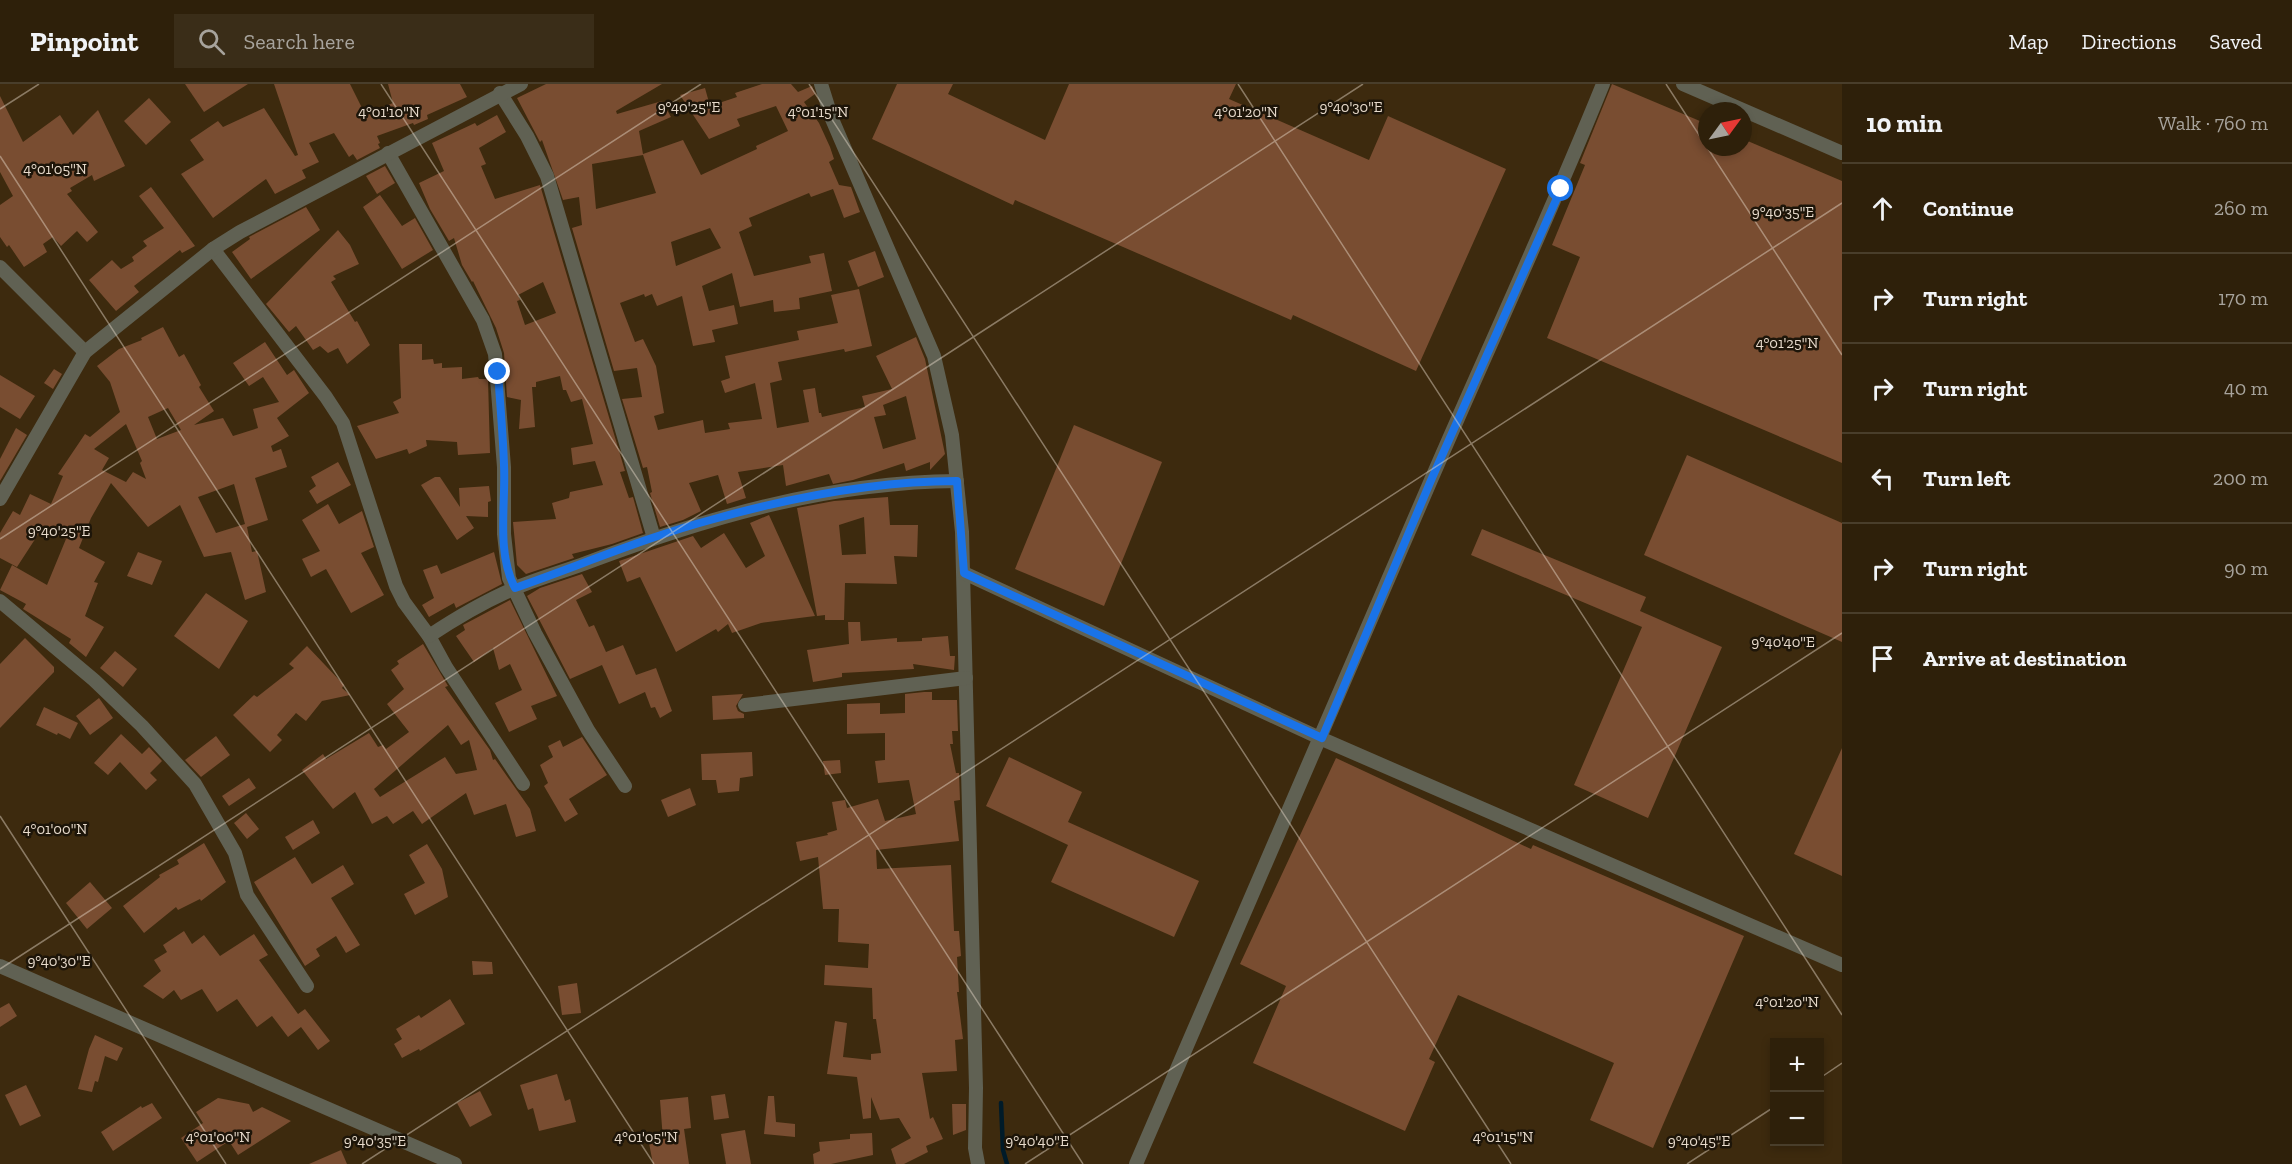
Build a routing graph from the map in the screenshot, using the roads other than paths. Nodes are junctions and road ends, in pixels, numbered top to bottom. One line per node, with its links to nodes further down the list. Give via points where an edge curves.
1 (521, 84): 5 (street)
2 (821, 84): 11 (street, via 832,119 934,356 952,435)
3 (1603, 84): 20 (street)
4 (1683, 84): 7 (street)
5 (500, 93): 6 (street); 13 (street, via 547,176)
6 (388, 153): 8 (street); 15 (street, via 483,320 495,354 504,467 504,534 507,567)
7 (1842, 153)
8 (213, 249): 10 (street); 17 (street, via 343,423 396,586)
9 (0, 267): 10 (street)
10 (84, 352): 12 (street)
11 (957, 481): 13 (street, via 908,482 783,501); 14 (street)
12 (0, 499)
13 (654, 538): 15 (street)
14 (964, 573): 18 (street); 20 (street)
15 (515, 588): 17 (street); 22 (street, via 588,730)
16 (0, 602): 25 (street, via 110,695 195,784 235,853 247,895)
17 (429, 636): 21 (street)
18 (966, 678): 19 (street); 27 (street)
19 (745, 705)
20 (1322, 738): 23 (street); 28 (street)
21 (523, 784)
22 (625, 786)
23 (1842, 965)
24 (0, 966): 26 (street)
25 (308, 986)
26 (455, 1164)
27 (978, 1164)
28 (1136, 1164)

